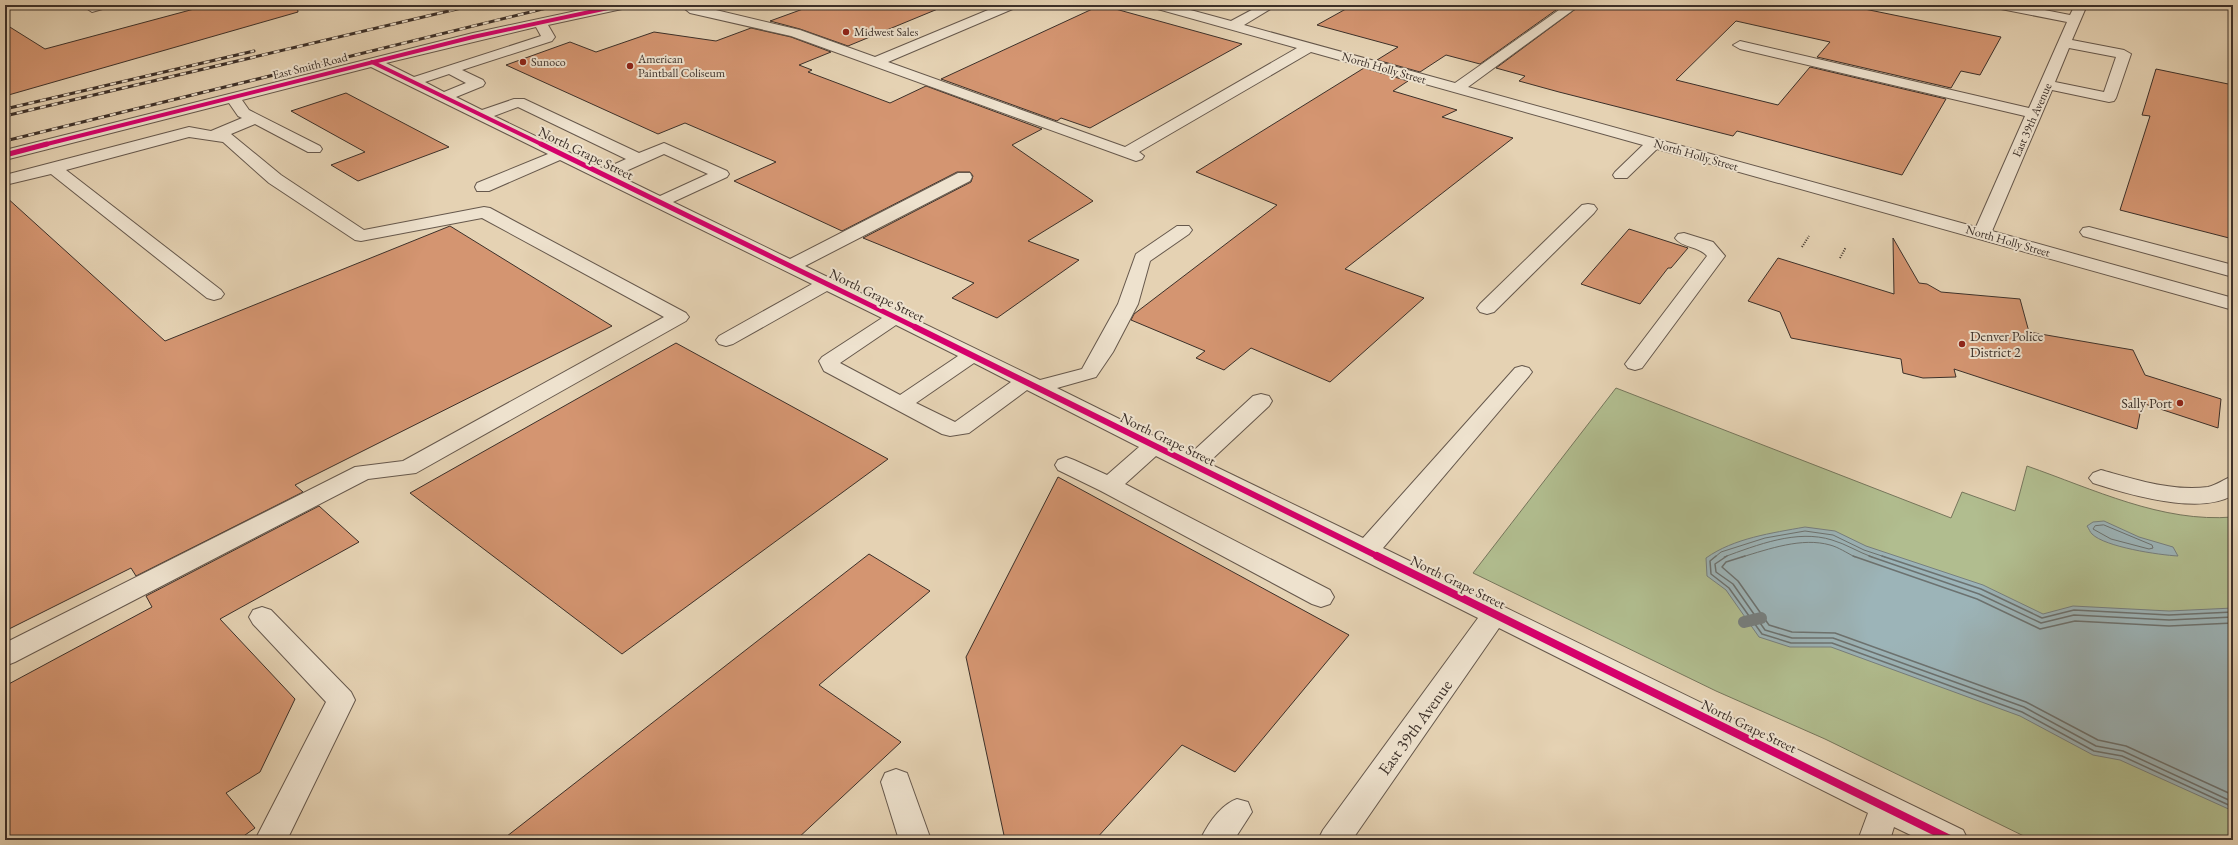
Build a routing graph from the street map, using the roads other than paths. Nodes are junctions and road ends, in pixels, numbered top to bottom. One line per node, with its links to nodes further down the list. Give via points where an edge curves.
1 (622, 5): 10 (street, East Smith Road)
2 (686, 5): 16 (street, via 695,10 795,33)
3 (1011, 5): 16 (street)
4 (1158, 5): 11 (street, North Holly Street)
5 (1271, 5): 11 (street)
6 (1574, 5): 20 (street)
7 (2001, 5): 9 (street)
8 (2082, 5): 9 (street, East 39th Avenue)
9 (2075, 20): 12 (street, East 39th Avenue)
10 (540, 22): 15 (street, East Smith Road); 17 (street, via 547,38)
11 (1232, 26): 14 (street, North Holly Street)
12 (2065, 43): 19 (street, East 39th Avenue); 19 (street, via 2124,54 2109,98)
13 (1740, 45): 25 (street)
14 (1309, 47): 16 (street, via 1131,154); 20 (street, North Holly Street)
15 (372, 62): 18 (street, North Grape Street); 21 (street, East Smith Road)
16 (875, 62)
17 (450, 69): 18 (street); 22 (street, via 478,83)
18 (413, 82): 22 (street, North Grape Street)
19 (2048, 85): 25 (street, East 39th Avenue)
20 (1457, 88): 24 (street, North Holly Street)
21 (233, 97): 27 (street, via 243,113); 35 (street, East Smith Road)
22 (444, 97): 26 (street, North Grape Street)
23 (1566, 100): 24 (street)
24 (1550, 114): 32 (street, North Holly Street)
25 (2034, 114): 48 (street, East 39th Avenue)
26 (482, 115): 28 (street, via 519,102); 30 (street, North Grape Street)
27 (256, 118): 31 (street); 34 (street)
28 (555, 118): 29 (street); 30 (street)
29 (583, 132): 33 (street); 36 (street)
30 (517, 133): 36 (street, North Grape Street)
31 (212, 136): 38 (street, via 189,132); 74 (street, via 228,138 275,179 361,236 484,212 679,317 408,468 363,472)
32 (1648, 137): 40 (street); 48 (street, North Holly Street)
33 (617, 148): 36 (street); 37 (street)
34 (314, 149)
35 (5, 155)
36 (562, 155): 39 (street, North Grape Street); 43 (street)
37 (639, 159): 39 (street); 44 (street, via 664,148 721,174)
38 (54, 168): 42 (street); 53 (street)
39 (603, 175): 44 (street, North Grape Street)
40 (1621, 175)
41 (964, 177): 50 (street)
42 (5, 180)
43 (483, 187)
44 (660, 202): 50 (street, North Grape Street)
45 (1588, 209): 55 (street)
46 (1183, 230): 61 (street, via 1142,258 1128,304 1110,340 1089,373)
47 (2089, 232): 51 (street)
48 (1982, 234): 54 (street, North Holly Street)
49 (1684, 238): 59 (street, via 1708,247 1716,256)
50 (791, 266): 52 (street, North Grape Street)
51 (2233, 271)
52 (826, 284): 57 (street); 58 (street, North Grape Street)
53 (214, 294)
54 (2233, 304)
55 (1487, 308)
56 (888, 323): 63 (street, via 829,361 831,367)
57 (726, 340)
58 (972, 355): 61 (street, North Grape Street); 63 (street)
59 (1635, 364)
60 (1522, 372): 70 (street)
61 (1032, 384): 63 (street, via 961,428 950,429); 64 (street, North Grape Street)
62 (1261, 401): 65 (street)
63 (901, 404)
64 (1154, 446): 65 (street, North Grape Street); 68 (street)
65 (1193, 464): 70 (street, North Grape Street)
66 (1066, 465): 68 (street)
67 (2101, 478): 69 (street, via 2138,489 2175,495 2207,494 2227,490)
68 (1109, 484): 71 (street)
69 (2233, 484)
70 (1367, 550): 72 (street, North Grape Street)
71 (1321, 597)
72 (1495, 614): 76 (street, North Grape Street); 81 (street, East 39th Avenue)
73 (262, 617): 78 (street, via 341,700)
74 (5, 655)
75 (896, 782): 79 (street)
76 (1886, 807): 82 (street); 83 (street, North Grape Street)
77 (1237, 812): 80 (street)
78 (271, 840)
79 (915, 840)
80 (1216, 840)
81 (1334, 840)
82 (1874, 840)
83 (1952, 840)

